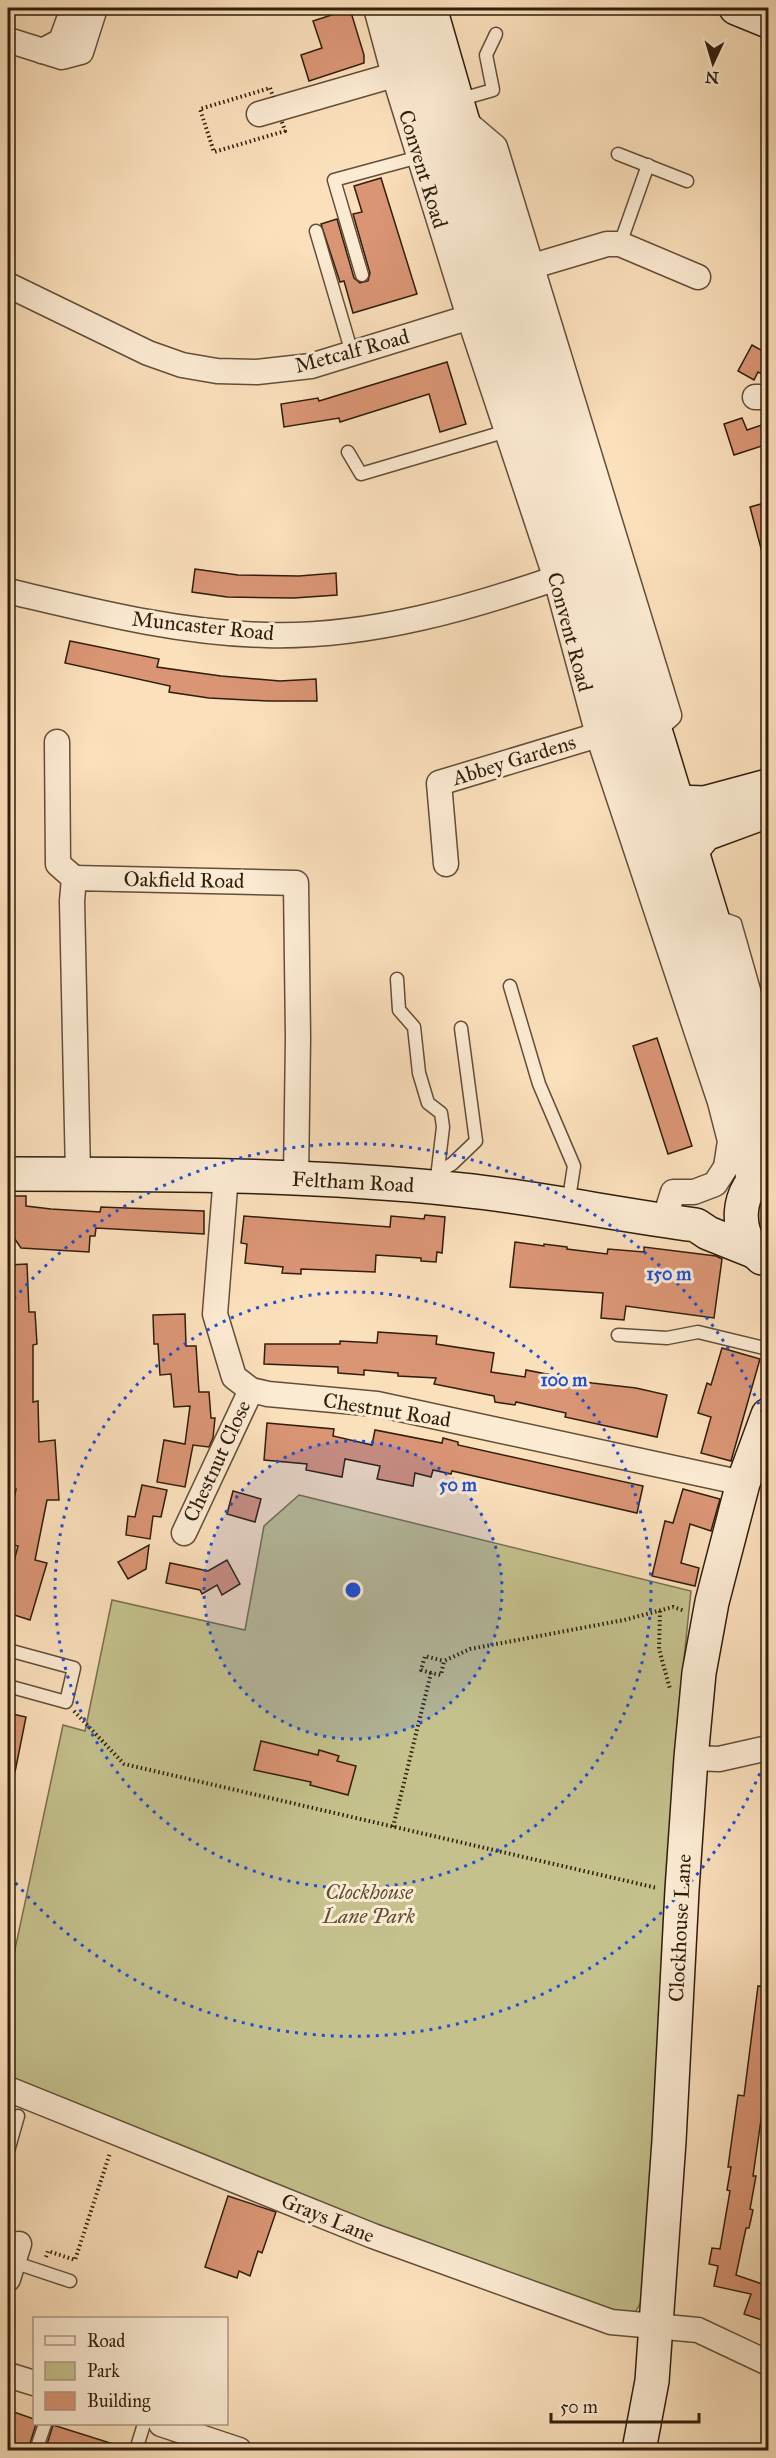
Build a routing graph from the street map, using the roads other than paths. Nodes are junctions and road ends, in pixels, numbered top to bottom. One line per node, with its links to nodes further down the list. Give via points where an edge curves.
1 (73, 8): 10 (street, via 61,41)
2 (95, 8): 10 (street, via 81,52 63,57)
3 (376, 8): 11 (street, Convent Road)
4 (403, 8): 13 (main road, Convent Road)
5 (430, 8): 13 (main road, Convent Road)
6 (736, 8): 7 (main road)
7 (768, 21)
8 (496, 34): 13 (lane, via 486,54 493,90)
9 (8, 40): 10 (street)
10 (42, 51)
11 (394, 75): 12 (street); 13 (street, Convent Road)
12 (259, 114)
13 (434, 116): 15 (street, Convent Road); 20 (street, via 495,147); 24 (main road, Convent Road); 30 (main road, Convent Road)
14 (618, 154): 16 (lane)
15 (419, 157): 21 (lane, via 334,180); 24 (street, Convent Road)
16 (648, 165): 17 (lane); 19 (lane)
17 (687, 181)
18 (316, 231): 25 (lane)
19 (620, 244): 20 (street, via 606,244); 22 (street)
20 (533, 266): 30 (street, via 669,715)
21 (362, 275)
22 (698, 277)
23 (8, 285): 25 (street, Metcalf Road, via 148,353 182,365 257,372 311,366)
24 (482, 313): 25 (street, Metcalf Road); 26 (street, Convent Road); 28 (main road, Convent Road)
25 (352, 353)
26 (507, 430): 27 (lane, via 361,474); 28 (street, Convent Road)
27 (348, 452)
28 (565, 576): 29 (street, Muncaster Road, via 415,620 348,631 267,636 195,630 117,617); 31 (street, Convent Road); 44 (main road, Convent Road)
29 (8, 591)
30 (654, 728): 34 (main road, Convent Road)
31 (598, 735): 37 (street, Abbey Gardens, via 440,783); 44 (street, Convent Road)
32 (57, 742): 38 (street, via 58,864)
33 (768, 786): 34 (main road, via 705,803)
34 (676, 802): 36 (main road, Convent Road)
35 (768, 810): 36 (main road, via 705,834)
36 (692, 849): 39 (main road, Convent Road)
37 (446, 864)
38 (74, 878): 46 (street); 48 (street, Oakfield Road, via 296,883)
39 (711, 915): 43 (lane, via 735,923); 44 (main road, Convent Road)
40 (397, 979): 49 (lane, via 399,1010 414,1027 419,1074 428,1103 441,1113)
41 (510, 986): 51 (lane, via 539,1084 574,1166)
42 (461, 1028): 49 (lane, via 476,1141)
43 (768, 1039)
44 (752, 1093): 50 (main road, Convent Road, via 748,1132); 52 (street, Convent Road, via 730,1141 726,1167 715,1184 694,1192 673,1192)
45 (8, 1174): 46 (main road, Feltham Road)
46 (78, 1174): 47 (main road, Feltham Road)
47 (226, 1175): 48 (main road, Feltham Road); 57 (street, via 215,1314 234,1377)
48 (296, 1178): 49 (main road, Feltham Road)
49 (437, 1180): 51 (main road, Feltham Road)
50 (756, 1180): 53 (main road); 54 (main road, Convent Road, via 742,1200 740,1218 745,1237)
51 (568, 1206): 52 (main road, Feltham Road)
52 (663, 1221): 53 (main road, Feltham Road)
53 (696, 1225): 54 (main road, Feltham Road)
54 (761, 1257)
55 (618, 1335): 56 (lane, via 667,1338 698,1332)
56 (768, 1349)
57 (251, 1390): 59 (street, Chestnut Road, via 377,1404); 60 (street, Chestnut Close)
58 (765, 1434): 59 (main road, Clockhouse Lane)
59 (743, 1483): 64 (main road, Clockhouse Lane, via 699,1673)
60 (184, 1533)
61 (8, 1650): 62 (lane, via 74,1668 66,1702)
62 (8, 1686)
63 (768, 1748): 64 (street, via 719,1759)
64 (690, 1758): 70 (main road, Clockhouse Lane)
65 (8, 2089): 70 (street, Grays Lane, via 373,2236 610,2322)
66 (18, 2116): 67 (lane)
67 (8, 2151)
68 (12, 2256): 69 (lane)
69 (69, 2281)
70 (655, 2325): 71 (street, Grays Lane, via 698,2330); 81 (main road, Clockhouse Lane, via 652,2381)
71 (768, 2363)
72 (8, 2375): 73 (street)
73 (33, 2384)
74 (45, 2425): 78 (lane)
75 (144, 2425): 79 (lane)
76 (162, 2425): 77 (street)
77 (212, 2446): 80 (street)
78 (36, 2451)
79 (136, 2451)
80 (239, 2451)
81 (639, 2451)

